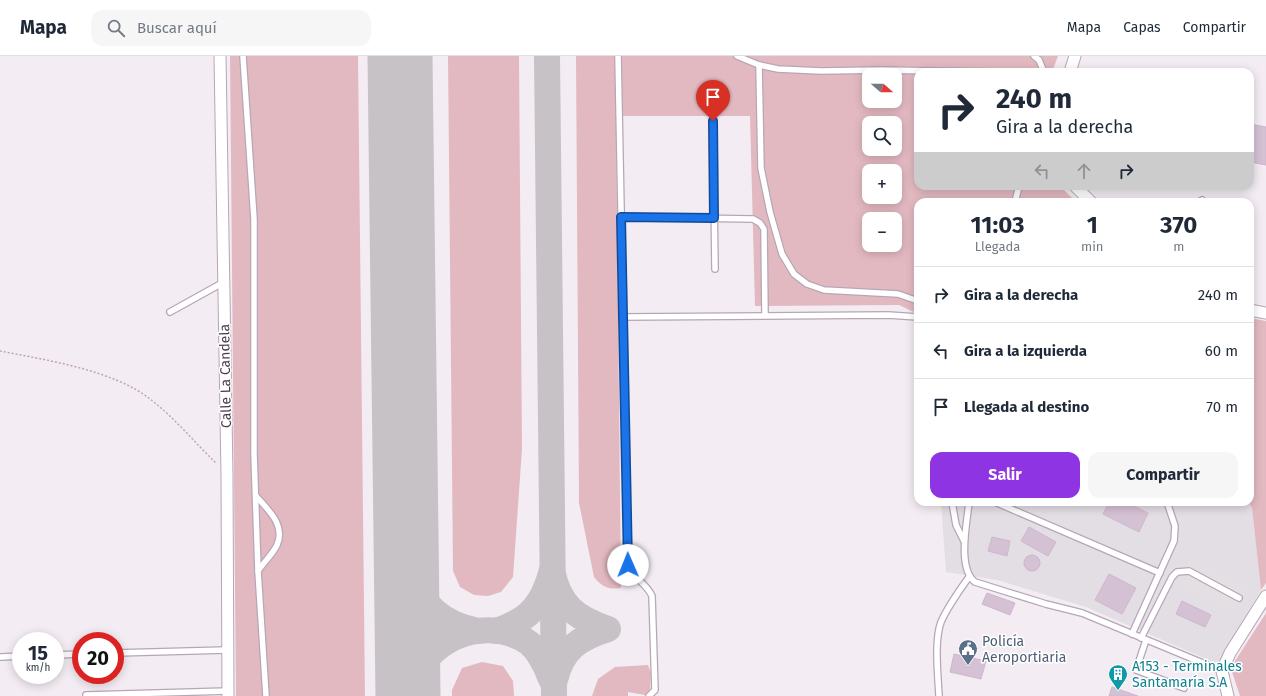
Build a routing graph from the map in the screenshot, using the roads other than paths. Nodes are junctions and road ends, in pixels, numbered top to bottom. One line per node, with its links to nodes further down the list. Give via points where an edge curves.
1 (220, 56): 17 (street, Calle La Candela)
2 (243, 56): 25 (lane, via 254,219)
3 (618, 56): 14 (lane)
4 (737, 56): 7 (lane)
5 (1034, 56): 8 (lane)
6 (1075, 56): 9 (street)
7 (759, 65): 10 (lane, via 778,69 821,71); 18 (lane, via 761,168 782,254 794,274 807,284 824,290 898,294)
8 (1042, 68)
9 (1071, 68)
10 (914, 71)
11 (713, 121): 15 (lane)
12 (1079, 190): 13 (street)
13 (1087, 198)
14 (621, 217): 15 (lane); 23 (lane)
15 (714, 218): 16 (lane); 22 (lane, via 753,219 764,229)
16 (715, 269)
17 (224, 282): 20 (lane); 38 (street, Calle La Candela)
18 (914, 300)
19 (1254, 311): 21 (street)
20 (170, 312)
21 (1266, 313)
22 (766, 315): 23 (lane); 24 (lane)
23 (623, 317): 47 (lane, via 628,565 636,578 650,590 652,596 655,690)
24 (914, 317)
25 (256, 496): 31 (lane); 31 (lane, via 278,523 279,534 276,546)
26 (953, 506): 30 (lane, via 956,525)
27 (969, 506): 30 (lane)
28 (1004, 506): 32 (lane)
29 (1168, 506): 32 (lane, via 1175,526 1174,541)
30 (965, 543): 33 (lane, via 965,565)
31 (258, 571): 46 (lane)
32 (1160, 574): 36 (lane)
33 (969, 577): 36 (lane, via 975,582 1082,613); 48 (lane, via 947,609 941,623 938,637)
34 (1266, 596): 42 (street, via 1230,653)
35 (1239, 598): 37 (lane, via 1189,571 1177,572 1172,576)
36 (1132, 634): 37 (lane)
37 (1144, 639): 42 (lane); 43 (lane, via 1136,670)
38 (227, 650): 39 (lane); 44 (street, Calle La Candela)
39 (124, 653)
40 (12, 656): 41 (lane)
41 (1, 657)
42 (1222, 671): 49 (street)
43 (1184, 688)
44 (228, 694): 45 (lane)
45 (86, 695)
46 (266, 696)
47 (649, 696)
48 (939, 696)
49 (1228, 696)

